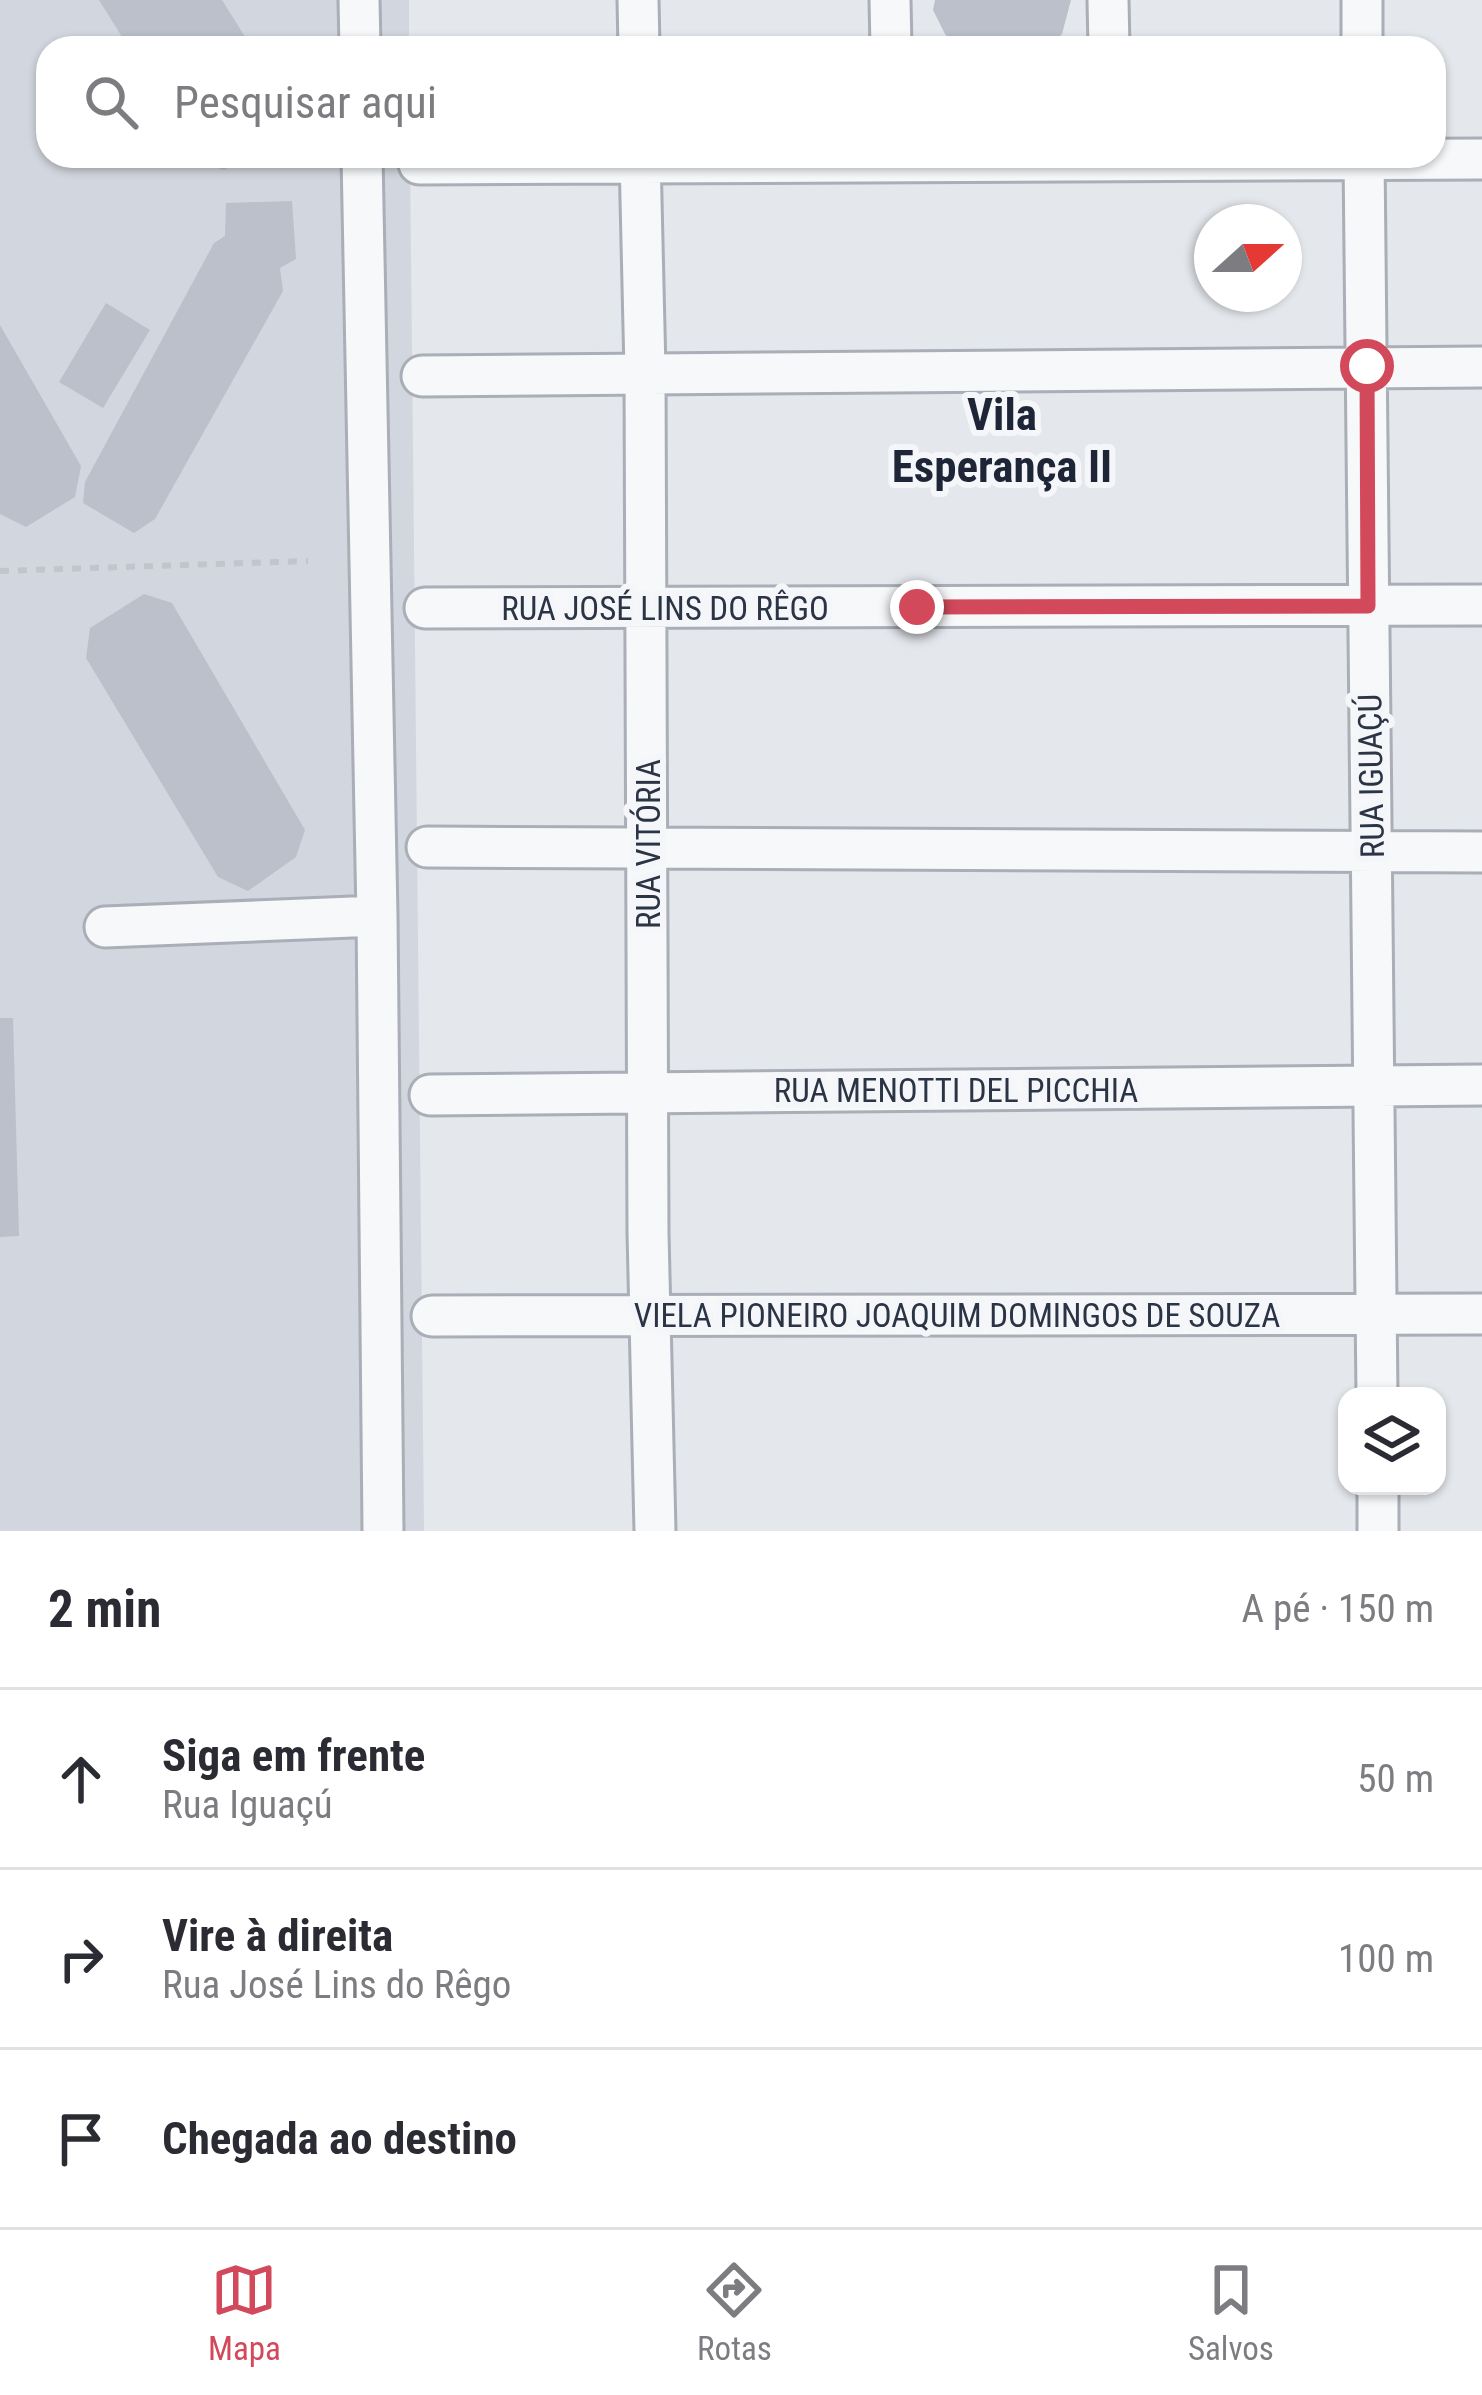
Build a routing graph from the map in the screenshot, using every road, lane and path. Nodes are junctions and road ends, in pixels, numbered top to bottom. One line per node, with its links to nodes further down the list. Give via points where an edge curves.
1 (359, 0): 6 (street)
2 (638, 0): 7 (street)
3 (890, 0): 8 (street)
4 (1108, 0): 9 (street)
5 (1361, 0): 10 (street)
6 (360, 36)
7 (638, 36)
8 (891, 36)
9 (1109, 36)
10 (1362, 36)
11 (1446, 159): 12 (street)
12 (1482, 159)
13 (362, 168): 30 (street)
14 (640, 168): 18 (street, RUA VITÓRIA)
15 (1364, 168): 16 (street, RUA IGUAÇÚ)
16 (1367, 366): 17 (street); 18 (street); 23 (street, RUA IGUAÇÚ)
17 (1482, 368)
18 (645, 371): 19 (street); 25 (street, RUA VITÓRIA)
19 (422, 376)
20 (308, 561): 21 (path)
21 (0, 571)
22 (1482, 605): 23 (street, RUA JOSÉ LINS DO RÊGO)
23 (1368, 606): 25 (street, RUA JOSÉ LINS DO RÊGO); 28 (street, RUA IGUAÇÚ)
24 (425, 608): 25 (street, RUA JOSÉ LINS DO RÊGO)
25 (646, 608): 27 (street, RUA VITÓRIA)
26 (427, 847): 27 (street)
27 (648, 848): 28 (street); 34 (street, RUA VITÓRIA)
28 (1372, 850): 29 (street); 33 (street, RUA IGUAÇÚ)
29 (1482, 852)
30 (377, 916): 31 (street); 42 (street)
31 (105, 927)
32 (1482, 1085): 33 (street, RUA MENOTTI DEL PICCHIA)
33 (1375, 1087): 34 (street, RUA MENOTTI DEL PICCHIA); 36 (street, RUA IGUAÇÚ)
34 (650, 1093): 35 (street, RUA MENOTTI DEL PICCHIA); 39 (street, RUA VITÓRIA)
35 (430, 1095)
36 (1376, 1313): 37 (street, VIELA PIONEIRO JOAQUIM DOMINGOS DE SOUZA); 39 (street, VIELA PIONEIRO JOAQUIM DOMINGOS DE SOUZA); 40 (street, RUA IGUAÇÚ)
37 (1482, 1314)
38 (432, 1316): 39 (street, VIELA PIONEIRO JOAQUIM DOMINGOS DE SOUZA)
39 (653, 1318): 43 (street, RUA VITÓRIA)
40 (1377, 1387)
41 (1378, 1495): 44 (street)
42 (383, 1531)
43 (655, 1531)
44 (1378, 1531)

